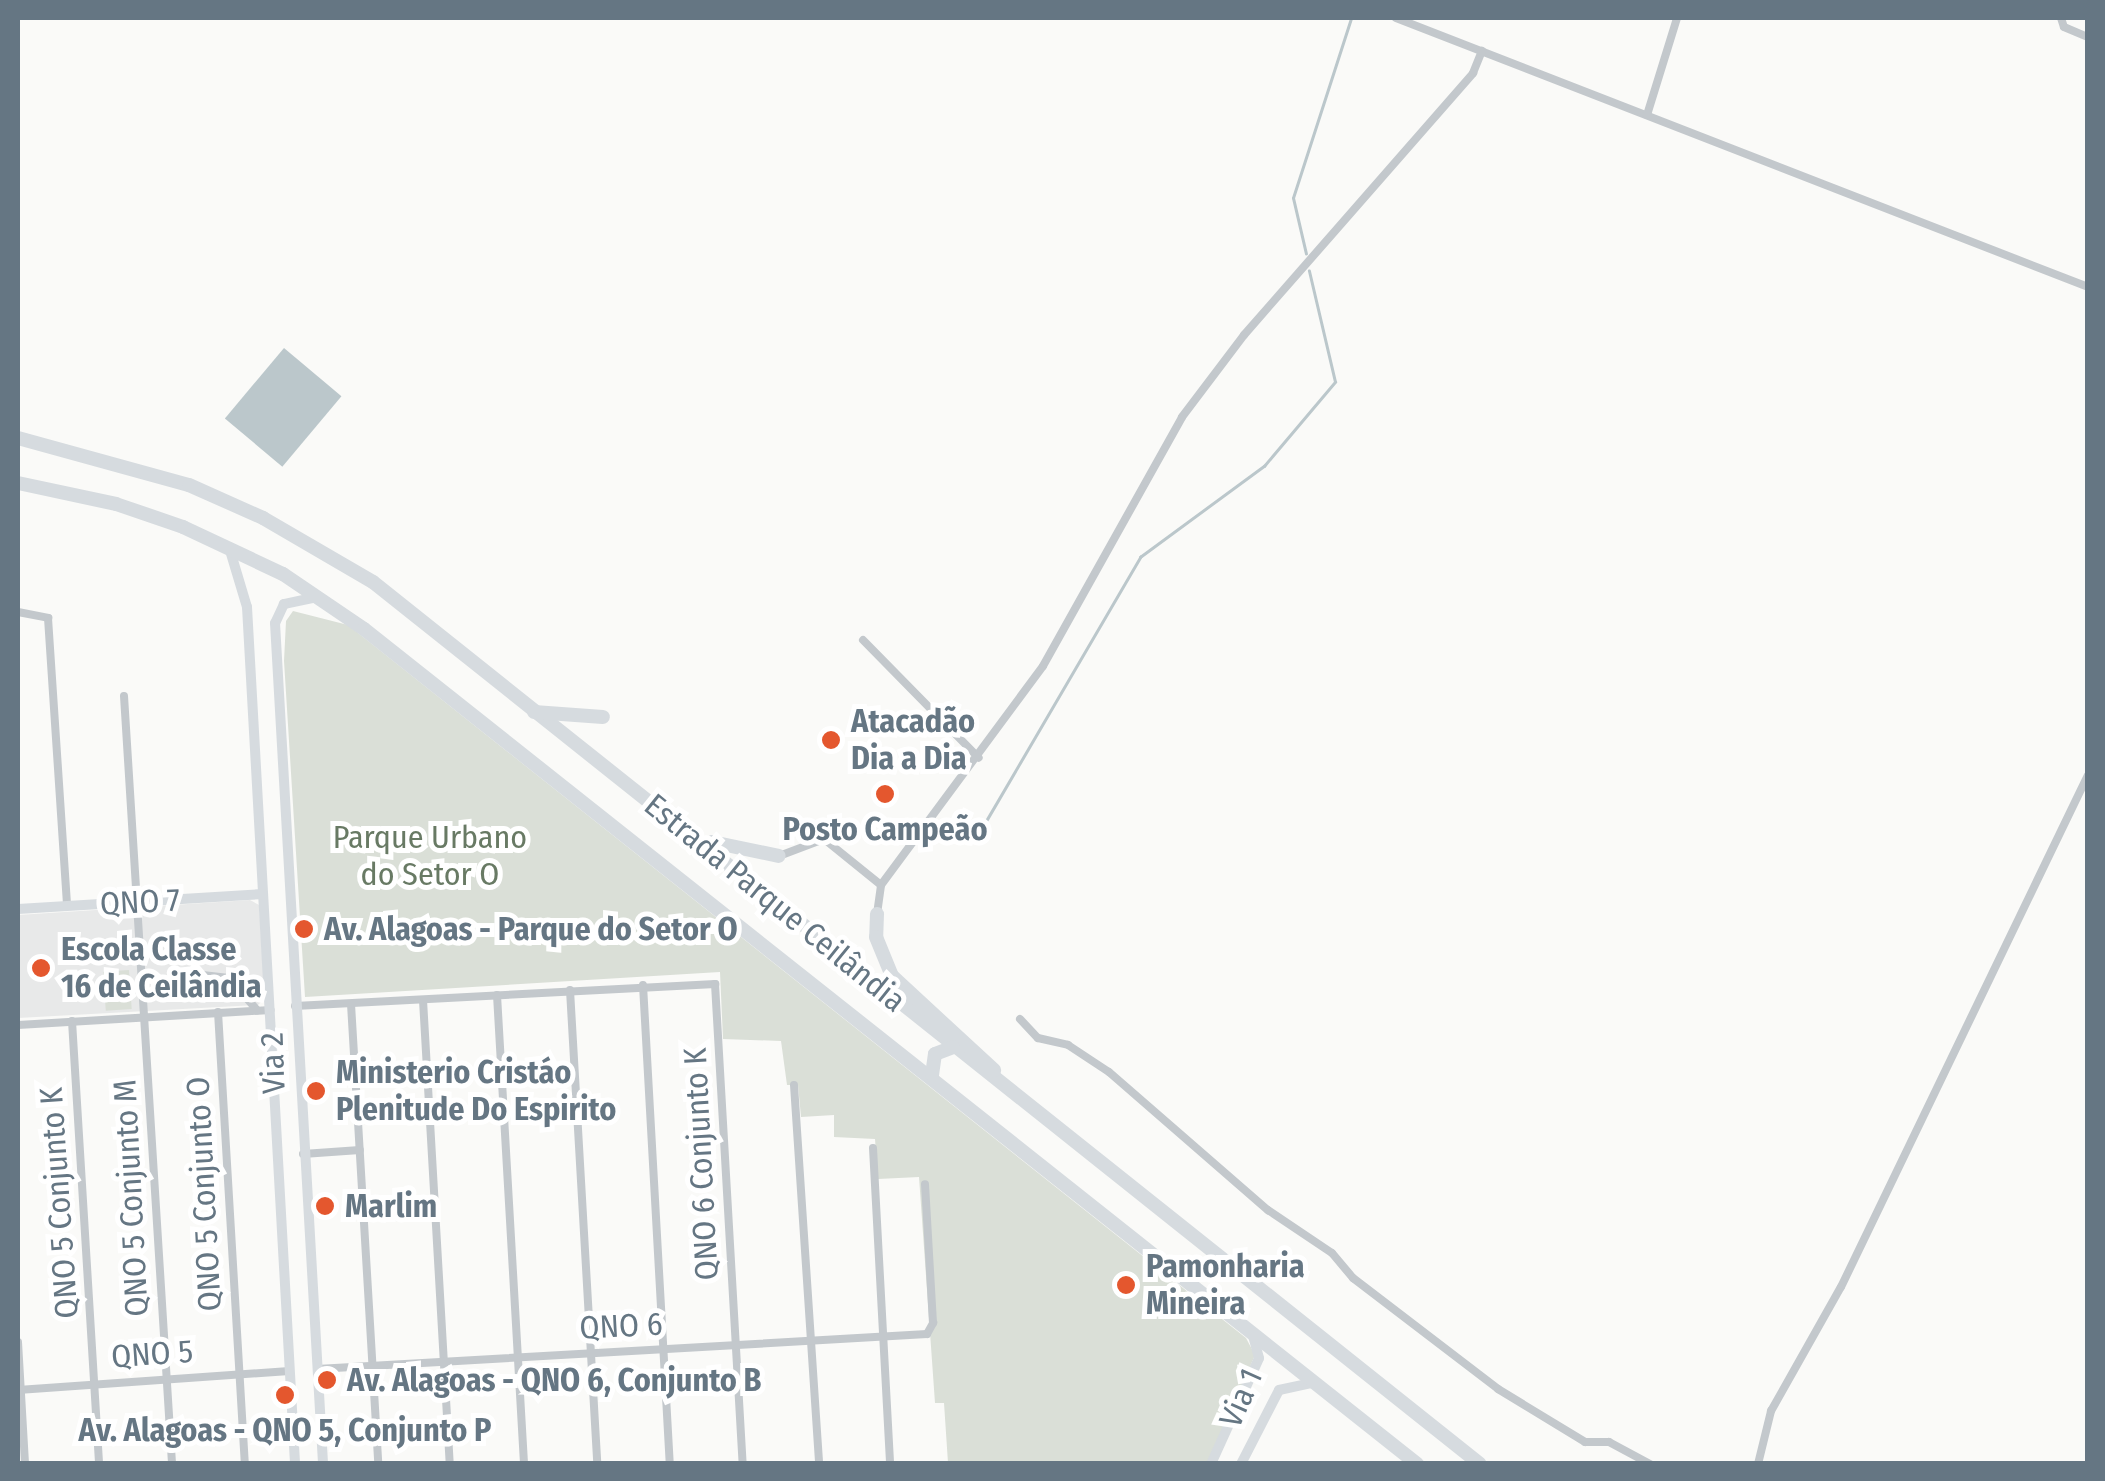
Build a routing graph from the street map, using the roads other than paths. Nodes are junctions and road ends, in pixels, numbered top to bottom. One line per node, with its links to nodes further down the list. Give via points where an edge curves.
1 (1396, 18): 4 (street)
2 (1677, 18): 7 (street)
3 (2062, 18): 5 (street, via 2064,27)
4 (1411, 20): 6 (street)
5 (2088, 37)
6 (1482, 51): 7 (street); 18 (street, via 1473,74 1244,335 1182,416 1044,666)
7 (1647, 115): 8 (street)
8 (2088, 287)
9 (18, 438): 16 (highway, Estrada Parque Ceilândia, via 126,464 263,518 373,582)
10 (18, 483): 11 (highway, Estrada Parque Ceilândia, via 116,504)
11 (228, 546): 12 (highway, Estrada Parque Ceilândia); 22 (main road, Via 2, via 247,607)
12 (318, 597): 21 (main road, Via 2, via 284,604 275,623); 45 (highway, Estrada Parque Ceilândia)
13 (18, 612): 27 (street, via 46,614)
14 (863, 640): 18 (street)
15 (124, 696): 26 (street, QNO 5 Conjunto M)
16 (532, 712): 17 (highway); 20 (highway, Estrada Parque Ceilândia)
17 (604, 716)
18 (979, 758): 24 (street)
19 (2088, 776): 92 (street, via 1841,1287 1771,1410)
20 (666, 814): 23 (highway, via 720,848); 44 (highway, Estrada Parque Ceilândia)
21 (284, 848): 22 (main road, via 274,841); 36 (main road, Via 2)
22 (262, 849): 25 (main road, Via 2)
23 (778, 856): 24 (street, via 824,840)
24 (881, 885): 29 (street)
25 (262, 894): 26 (main road, QNO 7); 38 (main road, Via 2)
26 (138, 902): 27 (main road, QNO 7); 40 (street, QNO 5 Conjunto M)
27 (67, 906): 28 (main road, QNO 7)
28 (18, 909)
29 (877, 914): 47 (highway, via 876,937 892,976 993,1068)
30 (184, 973): 37 (street, via 229,978)
31 (642, 986): 32 (street); 60 (street, QNO 6 Conjunto K, via 713,982); 61 (street)
32 (570, 990): 33 (street); 62 (street)
33 (497, 994): 34 (street); 63 (street)
34 (424, 1000): 35 (street); 64 (street)
35 (351, 1004): 36 (street); 49 (street)
36 (295, 1006): 50 (main road, Via 2)
37 (257, 1010): 38 (street); 39 (street)
38 (271, 1010): 51 (main road, Via 2)
39 (218, 1012): 40 (street); 68 (street, QNO 5 Conjunto O)
40 (146, 1016): 42 (street); 69 (street, QNO 5 Conjunto M)
41 (1020, 1020): 91 (street, via 1038,1038 1068,1045 1108,1072 1268,1210 1332,1252 1353,1278 1498,1389 1585,1442 1610,1442)
42 (72, 1021): 43 (street); 70 (street, QNO 5 Conjunto K)
43 (18, 1024)
44 (953, 1047): 45 (highway, via 935,1054); 47 (highway, Estrada Parque Ceilândia)
45 (932, 1075): 56 (highway, Estrada Parque Ceilândia)
46 (794, 1085): 58 (street)
47 (1004, 1087): 90 (highway, Estrada Parque Ceilândia)
48 (872, 1148): 57 (street)
49 (360, 1150): 50 (street); 65 (street)
50 (303, 1154): 52 (main road, Via 2)
51 (278, 1170): 52 (main road); 55 (main road, Via 2)
52 (303, 1170): 54 (main road, Via 2)
53 (925, 1184): 57 (street, QNO 6, via 933,1323 927,1334)
54 (304, 1192): 55 (main road); 66 (main road, Via 2)
55 (280, 1193): 67 (main road, Via 2)
56 (1252, 1332): 71 (highway, Estrada Parque Ceilândia); 87 (main road, Via 1, via 1260,1358)
57 (883, 1336): 58 (street, QNO 6); 86 (street)
58 (812, 1340): 60 (street, QNO 6); 85 (street)
59 (18, 1342): 72 (street)
60 (736, 1344): 61 (street, QNO 6); 84 (street, QNO 6 Conjunto K)
61 (664, 1349): 62 (street, QNO 6); 83 (street)
62 (591, 1353): 63 (street, QNO 6); 82 (street)
63 (518, 1358): 64 (street, QNO 6); 81 (street)
64 (444, 1362): 65 (street, QNO 6); 80 (street)
65 (372, 1366): 66 (street, QNO 6); 79 (street)
66 (317, 1369): 78 (main road, Via 2)
67 (290, 1371): 68 (street, QNO 5); 77 (main road, Via 2)
68 (239, 1374): 69 (street, QNO 5); 76 (street, QNO 5 Conjunto O)
69 (167, 1376): 70 (street, QNO 5); 75 (street, QNO 5 Conjunto M)
70 (95, 1383): 72 (street, QNO 5); 74 (street, QNO 5 Conjunto K)
71 (1318, 1384): 88 (main road, Via 1, via 1290,1383 1279,1390); 89 (highway, Estrada Parque Ceilândia)
72 (19, 1390): 73 (street)
73 (25, 1464)
74 (99, 1464)
75 (172, 1464)
76 (246, 1464)
77 (296, 1464)
78 (322, 1464)
79 (378, 1464)
80 (450, 1464)
81 (524, 1464)
82 (597, 1464)
83 (670, 1464)
84 (743, 1464)
85 (818, 1464)
86 (890, 1464)
87 (1211, 1464)
88 (1241, 1464)
89 (1417, 1464)
90 (1480, 1464)
91 (1650, 1464)
92 (1758, 1464)

